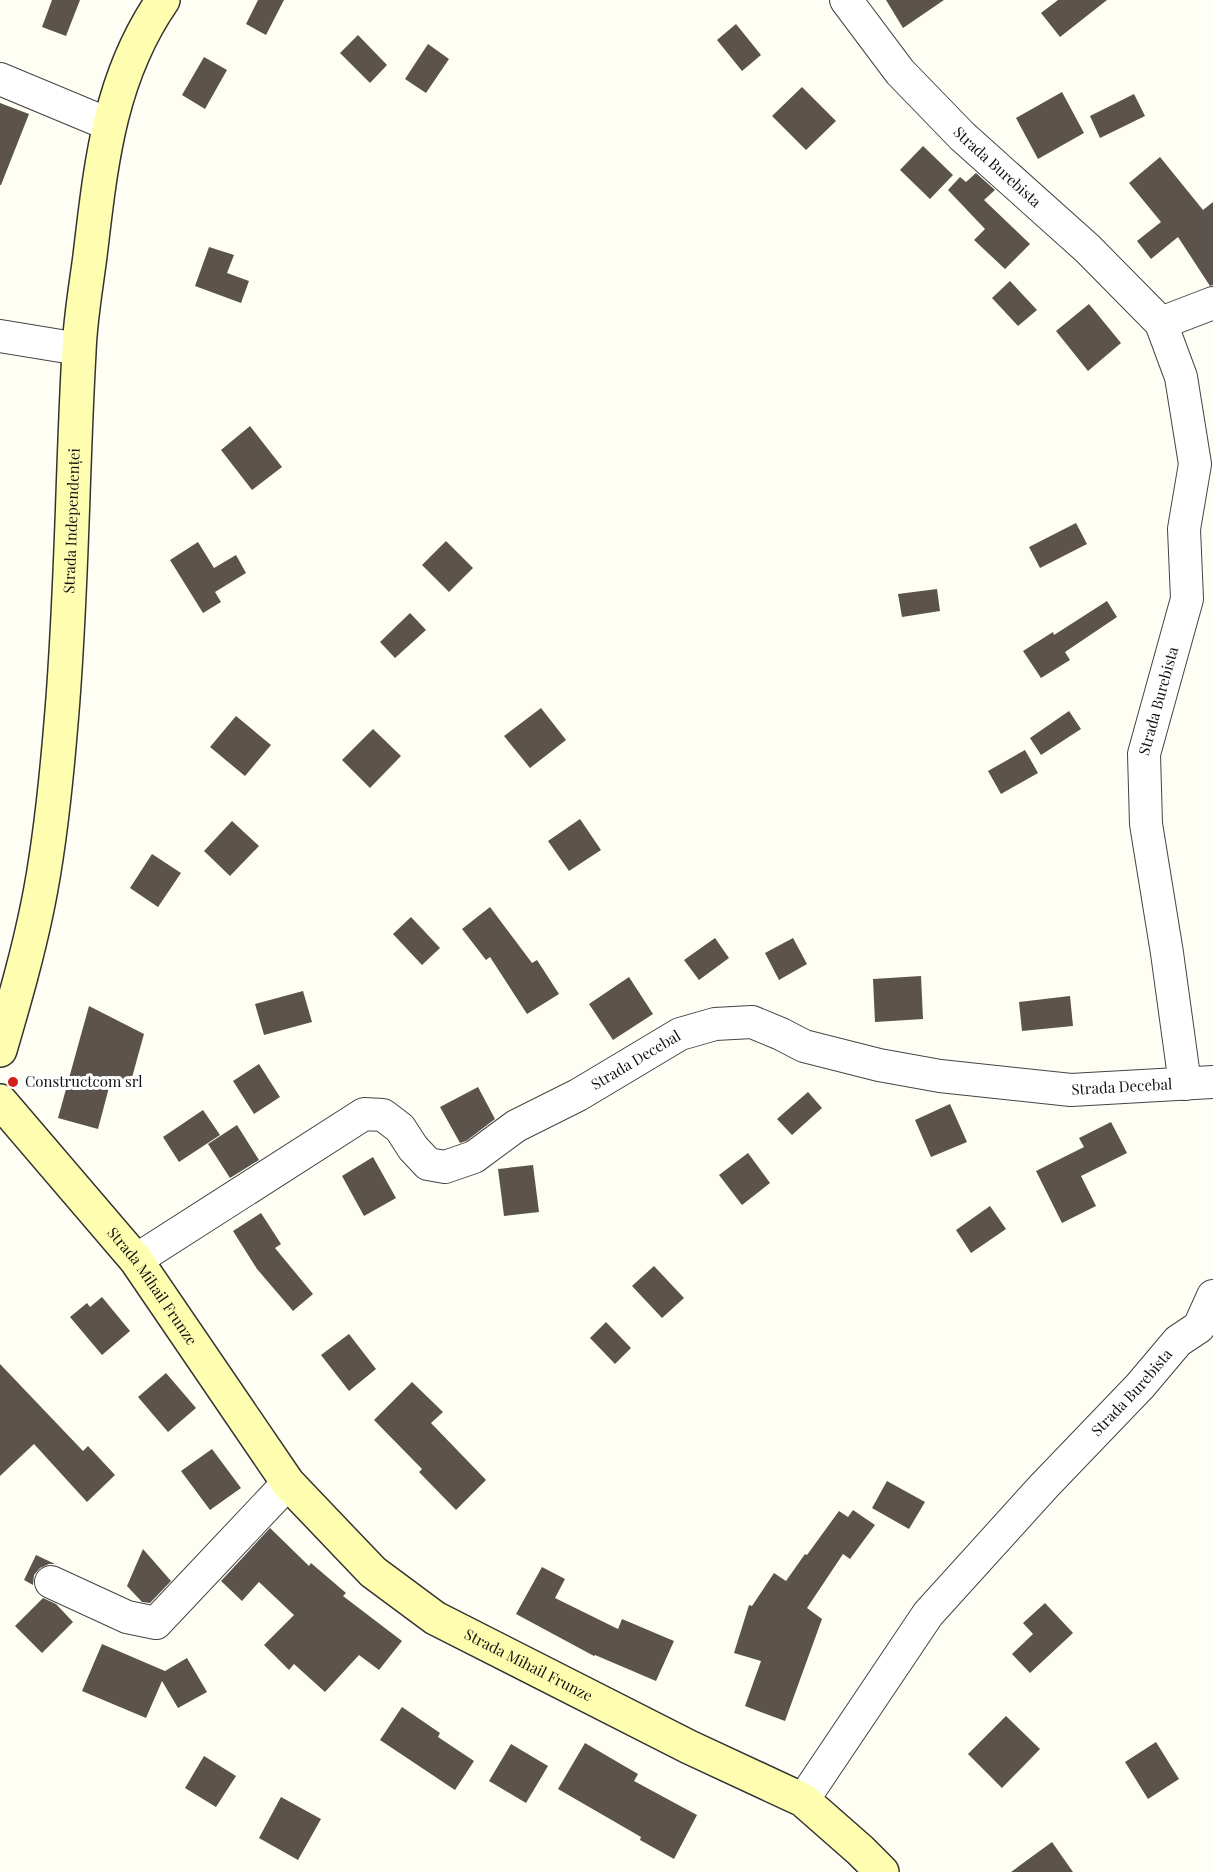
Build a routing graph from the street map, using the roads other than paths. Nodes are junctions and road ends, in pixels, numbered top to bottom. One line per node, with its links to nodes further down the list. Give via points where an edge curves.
1 (163, 0): 4 (street, Strada Independenței, via 128,62)
2 (846, 0): 6 (street, Strada Burebista, via 900,72 962,136 1088,249)
3 (0, 79): 4 (street)
4 (108, 124): 8 (street, Strada Independenței)
5 (1213, 303): 6 (street)
6 (1161, 323): 10 (street, Strada Burebista, via 1181,377 1195,464 1184,529 1187,599 1144,754 1146,824 1167,953)
7 (0, 336): 8 (street)
8 (79, 349): 9 (street, Strada Independenței, via 71,561 50,834 23,971)
9 (0, 1050)
10 (1205, 1088): 12 (street, Strada Decebal, via 1071,1090 940,1076 804,1046 752,1022 715,1024 680,1034 578,1095 516,1126 474,1156 445,1167 428,1164 400,1128 383,1115 364,1114)
11 (0, 1101): 12 (street, Strada Mihail Frunze)
12 (136, 1260): 14 (street, Strada Mihail Frunze)
13 (1213, 1296): 16 (street, Strada Burebista, via 1199,1327 1178,1341 928,1614)
14 (288, 1483): 15 (street, via 156,1623 127,1617); 16 (street, Strada Mihail Frunze, via 373,1572 435,1618 689,1747)
15 (51, 1582)
16 (803, 1800): 17 (street, Strada Mihail Frunze)
17 (882, 1872)

